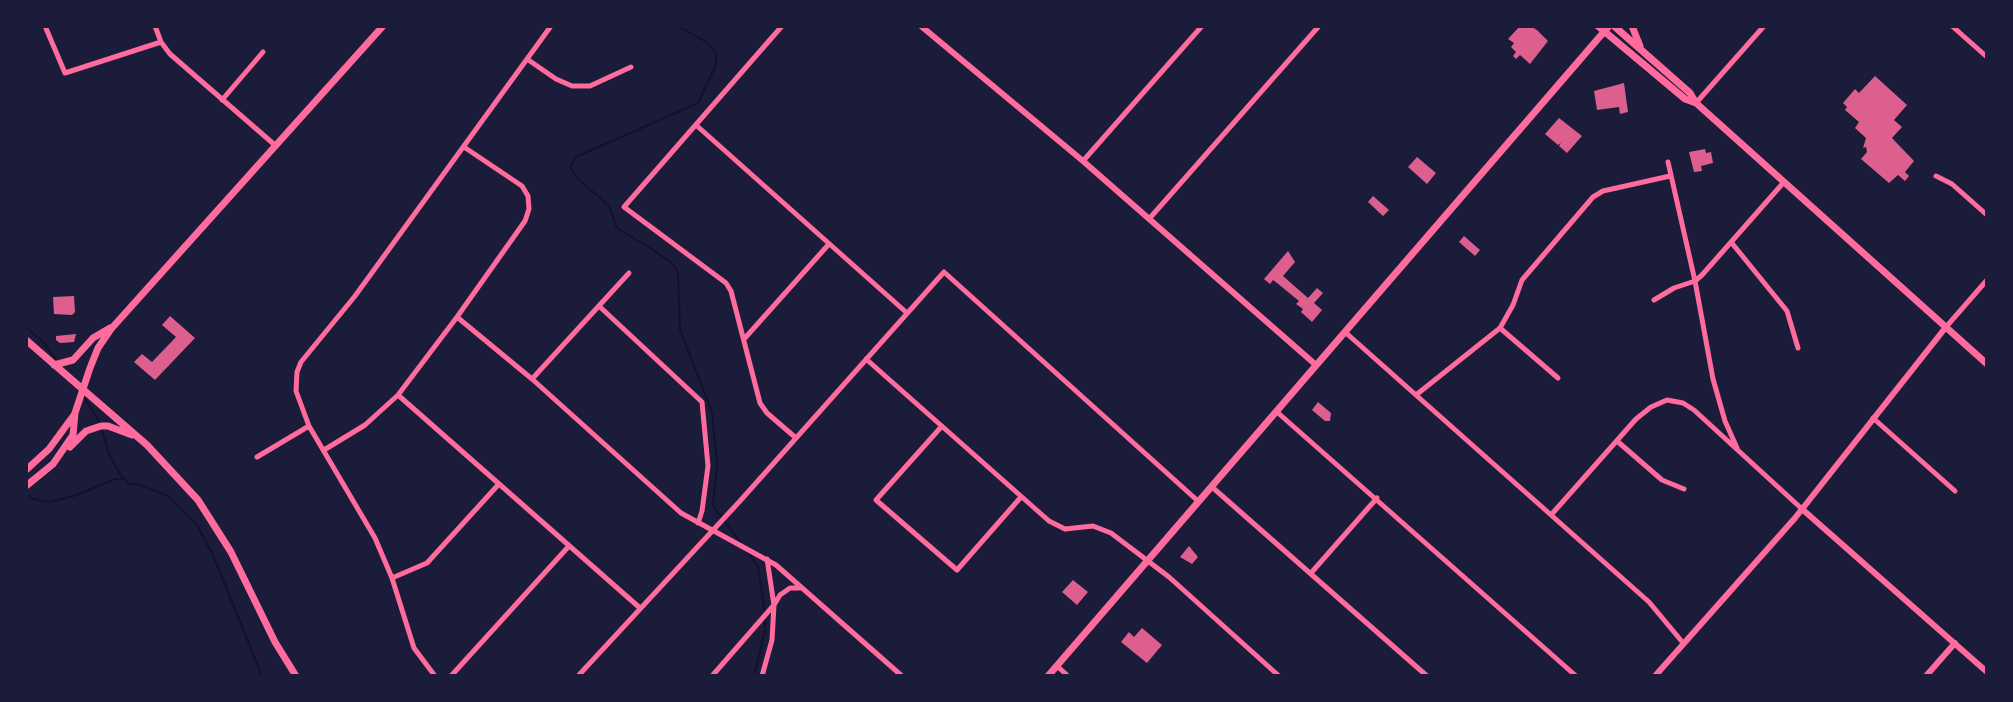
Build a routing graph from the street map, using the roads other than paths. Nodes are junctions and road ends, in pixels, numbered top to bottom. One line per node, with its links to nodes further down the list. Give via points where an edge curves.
1 (45, 26): 13 (street, via 65,73)
2 (155, 26): 13 (street)
3 (383, 26): 22 (main road)
4 (551, 26): 17 (street)
5 (782, 26): 21 (street)
6 (921, 26): 24 (street)
7 (1202, 26): 24 (street)
8 (1319, 26): 30 (street)
9 (1632, 26): 14 (main road)
10 (1764, 26): 20 (street)
11 (1952, 26): 16 (street)
12 (1606, 27): 14 (main road); 20 (main road, via 1685,99); 43 (main road)
13 (161, 42): 19 (street)
14 (1643, 51): 20 (main road)
15 (263, 52): 19 (street)
16 (1987, 57)
17 (527, 59): 18 (street, via 572,86 590,86); 23 (street)
18 (631, 67)
19 (222, 100): 22 (street)
20 (1696, 103): 28 (main road)
21 (696, 125): 32 (street); 44 (street, via 624,207 726,283)
22 (276, 146): 40 (main road)
23 (464, 147): 39 (street, via 522,186 529,209); 59 (street, via 301,362 296,391)
24 (1083, 161): 30 (street)
25 (1668, 162): 26 (street)
26 (1670, 176): 35 (street); 42 (street, via 1593,197 1522,280)
27 (1936, 176): 29 (street)
28 (1784, 182): 31 (street); 41 (main road)
29 (1987, 215)
30 (1148, 219): 50 (street)
31 (1731, 242): 35 (street); 46 (street, via 1787,311)
32 (829, 244): 38 (street); 44 (street)
33 (629, 273): 37 (street)
34 (1987, 280): 41 (street)
35 (1695, 281): 36 (street); 65 (street, via 1713,379)
36 (1654, 300)
37 (599, 306): 52 (street); 79 (street, via 702,402 708,466)
38 (907, 313): 47 (street); 76 (street, via 944,272)
39 (457, 317): 52 (street); 54 (street)
40 (115, 324): 49 (main road, via 73,360); 53 (main road, via 98,348)
41 (1946, 327): 48 (main road); 58 (street)
42 (1500, 328): 51 (street); 55 (street)
43 (1345, 332): 50 (main road); 55 (street)
44 (745, 338): 62 (street, via 760,403)
45 (26, 340): 49 (main road)
46 (1798, 348)
47 (866, 359): 60 (street); 62 (street)
48 (1987, 364)
49 (54, 365): 53 (main road)
50 (1316, 365): 56 (main road)
51 (1558, 378)
52 (532, 379): 79 (street)
53 (83, 390): 57 (main road); 61 (main road)
54 (398, 395): 64 (street, via 365,425); 69 (street)
55 (1416, 395): 78 (street)
56 (1277, 412): 71 (main road); 75 (street)
57 (75, 413): 66 (main road, via 73,435); 68 (main road)
58 (1873, 418): 73 (street); 77 (street)
59 (309, 426): 64 (street); 67 (street)
60 (942, 426): 74 (street); 74 (street, via 876,500 957,570)
61 (137, 437): 66 (main road, via 108,426 93,428); 93 (main road, via 179,477 221,533)
62 (796, 438): 80 (street)
63 (1617, 441): 65 (street, via 1644,412 1676,400); 72 (street, via 1662,480); 78 (street)
64 (324, 450): 85 (street)
65 (1739, 452): 77 (street)
66 (63, 454): 70 (main road)
67 (257, 457)
68 (26, 470)
69 (498, 485): 81 (street); 85 (street, via 427,563)
70 (26, 486)
71 (1212, 487): 76 (main road); 84 (street)
72 (1684, 489)
73 (1955, 491)
74 (1021, 497): 83 (street, via 1054,525 1106,530)
75 (1377, 498): 84 (street); 104 (street)
76 (1199, 502): 83 (main road)
77 (1802, 509): 89 (street); 90 (street)
78 (1551, 515): 90 (street, via 1649,602)
79 (698, 523): 80 (street)
80 (711, 531): 82 (street); 88 (street)
81 (569, 546): 88 (street); 95 (street)
82 (767, 559): 86 (street); 87 (street)
83 (1148, 562): 91 (main road); 102 (street)
84 (1311, 573): 103 (street)
85 (392, 578): 94 (street, via 414,648)
86 (802, 588): 87 (street, via 790,588); 99 (street)
87 (774, 605): 97 (street); 98 (street)
88 (640, 608): 96 (street)
89 (1955, 643): 92 (street); 106 (street)
90 (1684, 644): 105 (street)
91 (1057, 666): 100 (main road); 101 (street)
92 (1987, 672)
93 (296, 676)
94 (435, 676)
95 (451, 676)
96 (578, 676)
97 (712, 676)
98 (762, 676)
99 (902, 676)
100 (1048, 676)
101 (1068, 676)
102 (1279, 676)
103 (1427, 676)
104 (1576, 676)
105 (1655, 676)
106 (1926, 676)

